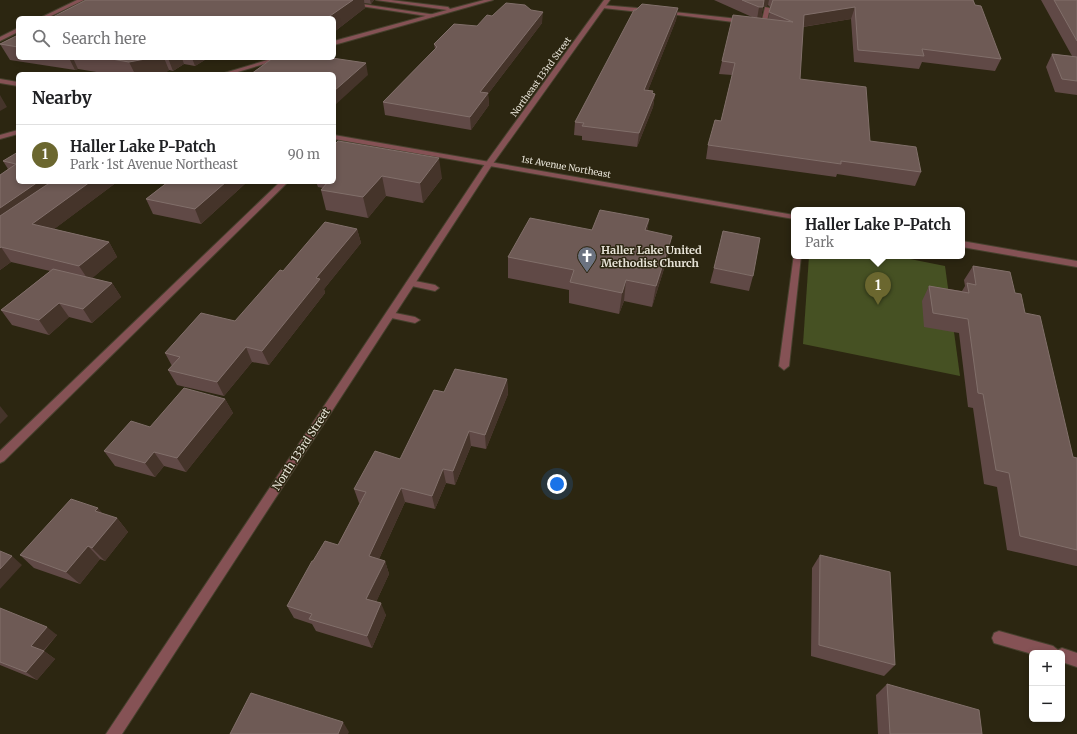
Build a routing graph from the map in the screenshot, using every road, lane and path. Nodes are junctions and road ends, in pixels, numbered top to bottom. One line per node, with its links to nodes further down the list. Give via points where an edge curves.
1 (81, 0): 9 (street)
2 (324, 0): 8 (street)
3 (379, 0): 7 (street)
4 (490, 0): 7 (street)
5 (605, 3): 6 (street, via 752,23 764,21); 20 (street, Northeast 133rd Street)
6 (767, 8)
7 (454, 10): 8 (street)
8 (433, 15): 12 (street)
9 (47, 16)
10 (16, 31): 11 (street)
11 (0, 39)
12 (336, 42)
13 (274, 60): 14 (street)
14 (231, 72)
15 (0, 81): 16 (street)
16 (16, 84)
17 (16, 132): 18 (street)
18 (0, 136)
19 (336, 137): 20 (street, 1st Avenue Northeast)
20 (489, 164): 22 (street, 1st Avenue Northeast); 26 (street, North 133rd Street)
21 (282, 184): 31 (street)
22 (791, 216)
23 (965, 245): 25 (street)
24 (797, 259): 30 (street)
25 (1077, 264)
26 (410, 283): 27 (street); 28 (street, North 133rd Street)
27 (435, 288)
28 (390, 315): 29 (street); 36 (street, North 133rd Street)
29 (415, 320)
30 (784, 366)
31 (0, 458)
32 (999, 638): 33 (street)
33 (1042, 650)
34 (1065, 657): 35 (street)
35 (1077, 660)
36 (113, 734)

